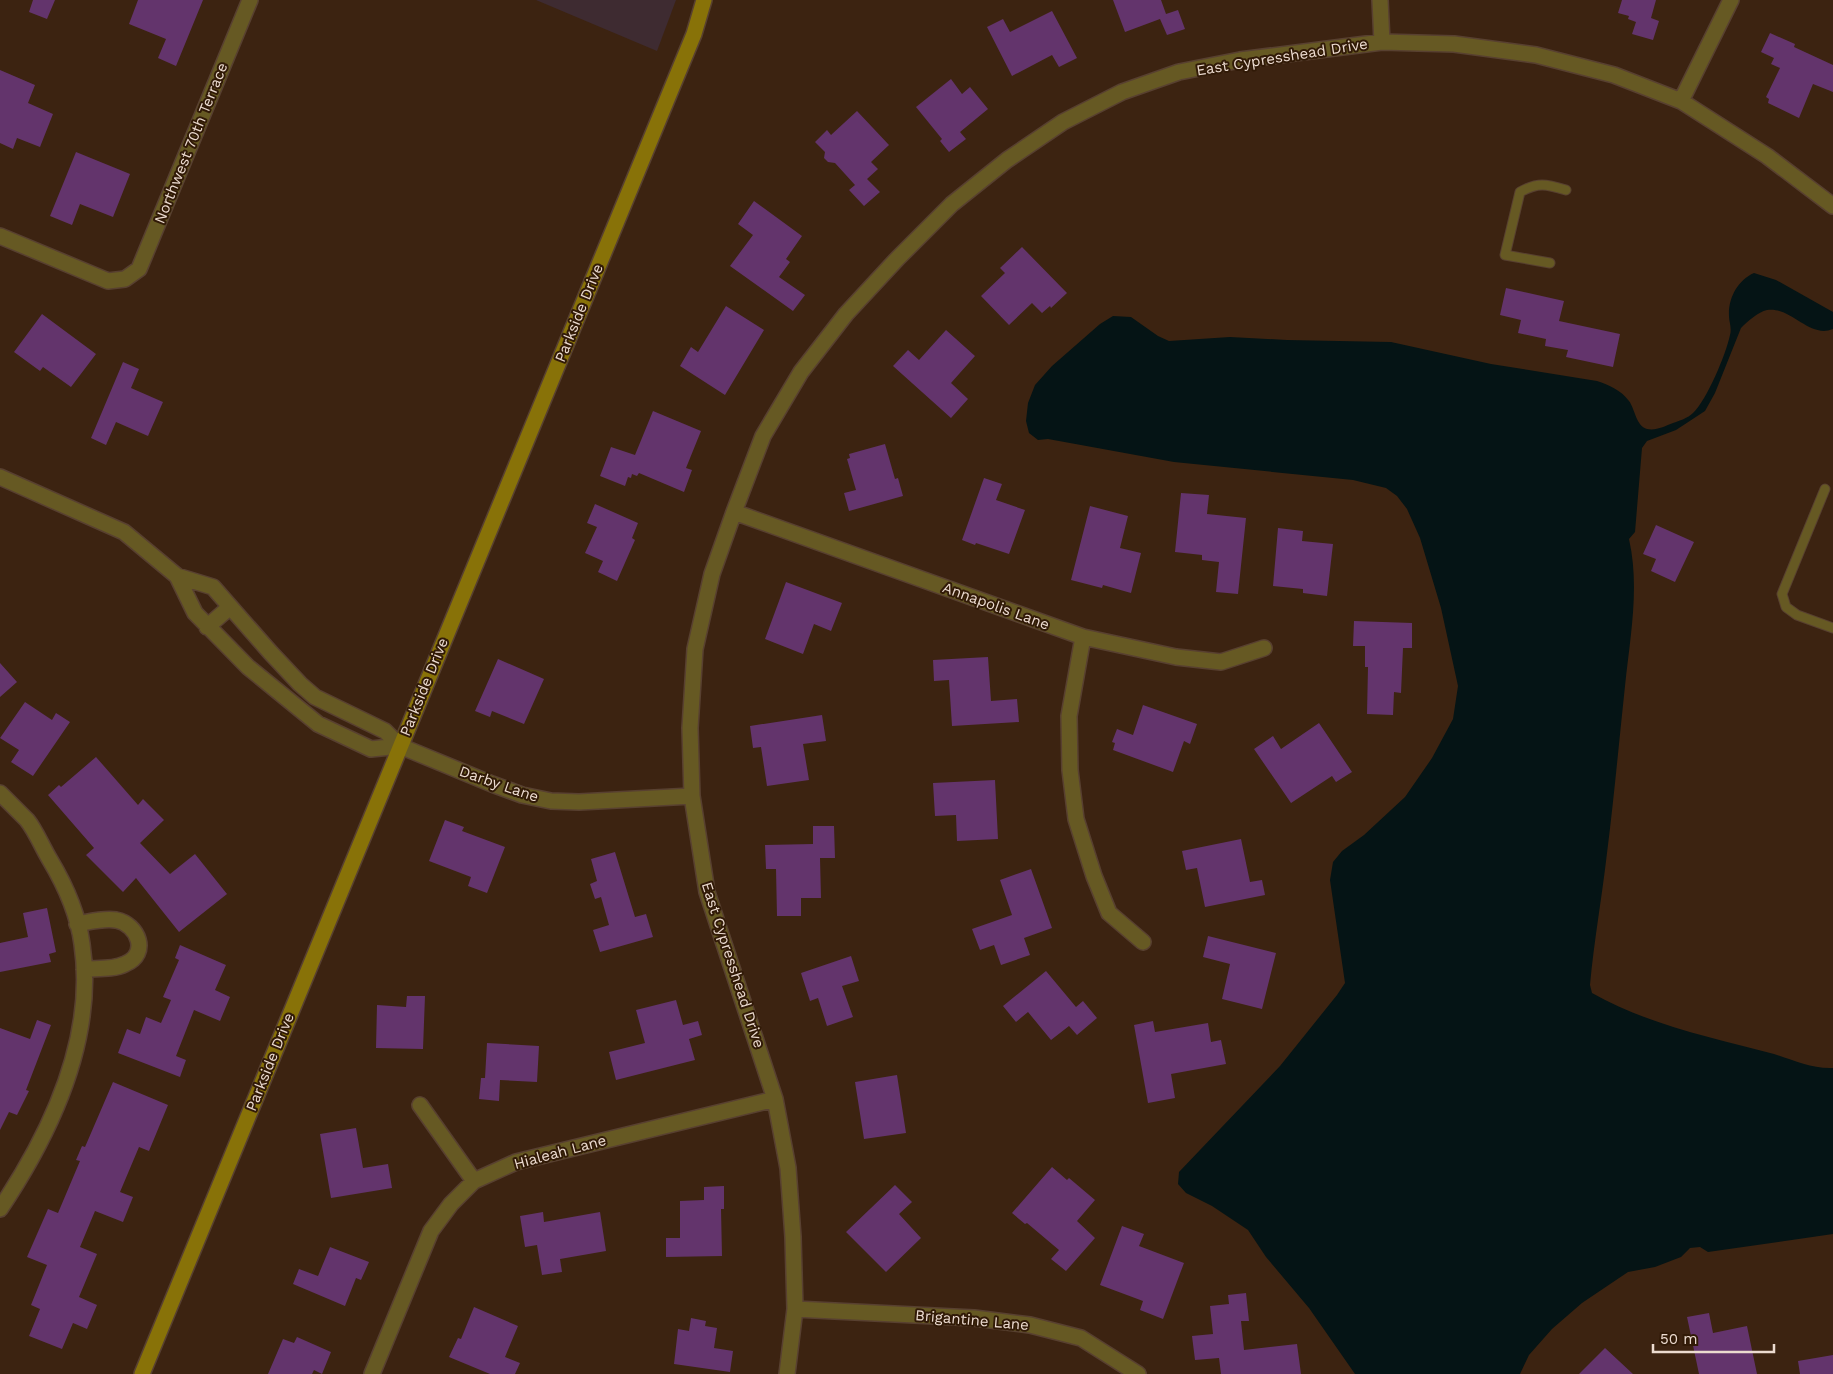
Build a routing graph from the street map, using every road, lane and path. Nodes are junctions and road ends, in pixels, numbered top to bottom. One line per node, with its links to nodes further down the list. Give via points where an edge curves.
1 (250, 0): 9 (street, Northwest 70th Terrace, via 139,269 125,280 108,281)
2 (704, 0): 22 (street, Parkside Drive, via 694,34)
3 (1380, 0): 5 (street)
4 (1731, 0): 6 (street)
5 (1382, 42): 6 (street, East Cypresshead Drive, via 1454,44 1536,54 1614,75); 13 (street, East Cypresshead Drive, via 1240,60 1180,72 1122,92 1063,122 1006,160 952,204 840,321 801,372 763,436)
6 (1681, 101): 8 (street, East Cypresshead Drive, via 1767,156)
7 (1566, 190): 10 (lane, via 1533,185 1520,192 1505,255)
8 (1833, 206)
9 (0, 236)
10 (1550, 264)
11 (0, 477): 14 (street, via 124,532)
12 (1825, 489): 17 (lane, via 1782,594 1786,607 1797,615)
13 (734, 512): 18 (street, Annapolis Lane); 24 (street, East Cypresshead Drive, via 712,574 695,649 690,728)
14 (177, 576): 15 (street, via 213,587); 16 (street, via 195,613)
15 (230, 607): 16 (street); 19 (street)
16 (208, 627): 21 (street)
17 (1833, 628)
18 (1083, 637): 20 (street, Annapolis Lane, via 1176,657 1221,662); 26 (street, via 1069,716 1070,770 1076,819 1109,913)
19 (266, 647): 21 (street); 22 (street, via 315,697 385,731)
20 (1264, 648)
21 (248, 667): 22 (street, via 318,724 371,749)
22 (400, 746): 24 (street, Darby Lane, via 522,795 551,801); 33 (street, Parkside Drive)
23 (0, 793): 25 (street, via 28,822 55,868 72,904)
24 (692, 796): 28 (street, East Cypresshead Drive, via 707,892)
25 (77, 924): 27 (street); 27 (street, via 116,920 129,926 139,942 134,958 128,964)
26 (1143, 942)
27 (84, 969): 31 (street, via 85,991 78,1040 61,1094 39,1145)
28 (775, 1099): 30 (street, Hialeah Lane, via 516,1162); 32 (street, East Cypresshead Drive, via 788,1168)
29 (420, 1105): 30 (street)
30 (474, 1181): 34 (street, Hialeah Lane, via 431,1231)
31 (0, 1209)
32 (795, 1309): 35 (street, East Cypresshead Drive); 36 (street, Brigantine Lane, via 974,1318 1030,1325 1081,1338)
33 (142, 1374)
34 (372, 1374)
35 (788, 1374)
36 (1138, 1374)

